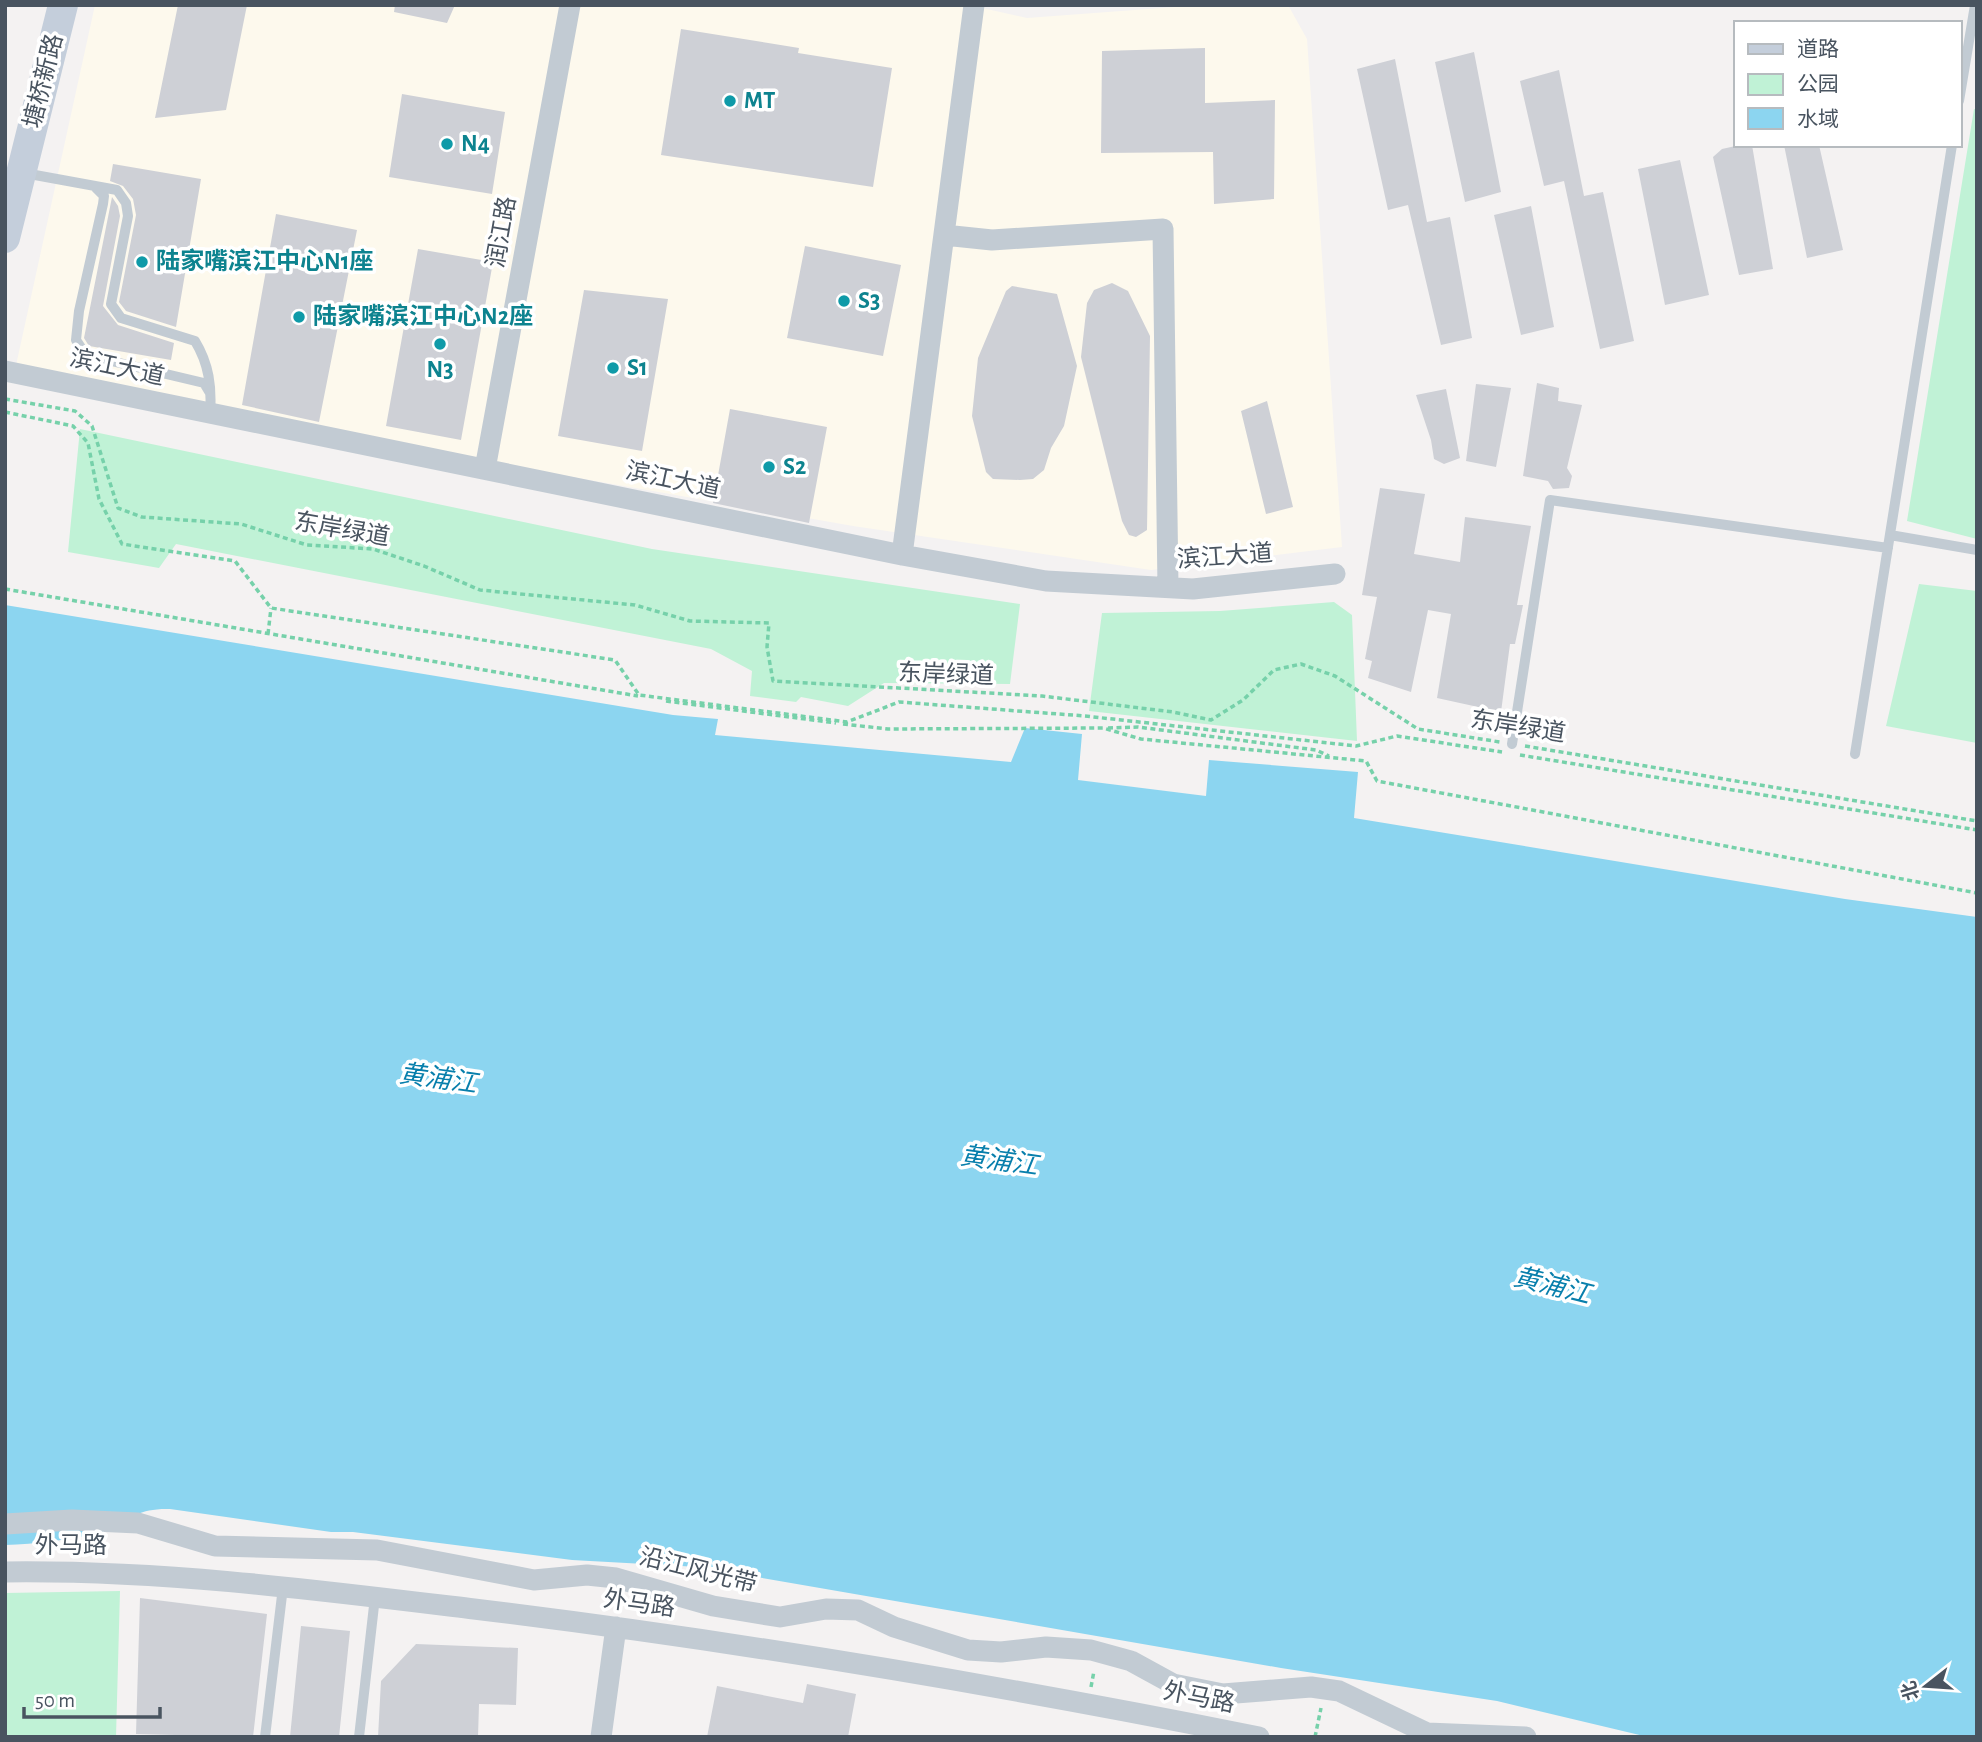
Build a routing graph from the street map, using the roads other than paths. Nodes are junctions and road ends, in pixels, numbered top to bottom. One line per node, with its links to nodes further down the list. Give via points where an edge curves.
1 (63, 5): 7 (street, 塘桥新路)
2 (570, 5): 13 (street, 润江路)
3 (974, 5): 9 (street)
4 (1975, 5): 5 (lane)
5 (1961, 89)
6 (1952, 147): 14 (lane)
7 (22, 172): 8 (lane); 10 (street, 塘桥新路)
8 (96, 188): 12 (lane, via 117,190 128,216 111,304 121,318 195,341 206,358); 12 (lane, via 104,196 103,204 76,340 86,355 204,383)
9 (944, 235): 17 (street); 19 (street, via 992,240 1163,229)
10 (5, 238)
11 (5, 371): 12 (street, 滨江大道)
12 (211, 405): 13 (street, 滨江大道)
13 (485, 469): 17 (street, 滨江大道)
14 (1890, 535): 15 (lane); 16 (lane)
15 (1888, 548): 20 (lane, via 1550,500); 21 (lane)
16 (1977, 550)
17 (902, 555): 19 (street, 滨江大道, via 1046,581)
18 (1335, 574): 19 (street, 滨江大道, via 1194,589)
19 (1168, 587)
20 (1509, 749)
21 (1855, 754)
22 (5, 1524): 31 (street, 沿江风光带, via 72,1520 138,1524 215,1546 377,1550 534,1580 587,1575 616,1578 713,1606 780,1617 826,1609 859,1610 894,1627 968,1650 1046,1647 1098,1651 1131,1661 1173,1684 1223,1694 1326,1689 1427,1733)
23 (5, 1572): 24 (street, 外马路, via 102,1571)
24 (284, 1587): 25 (street, 外马路); 27 (lane)
25 (375, 1597): 26 (street, 外马路); 28 (lane)
26 (616, 1626): 29 (street); 30 (street, 外马路, via 1088,1703)
27 (265, 1737)
28 (359, 1737)
29 (601, 1737)
30 (1259, 1737)
31 (1526, 1737)

